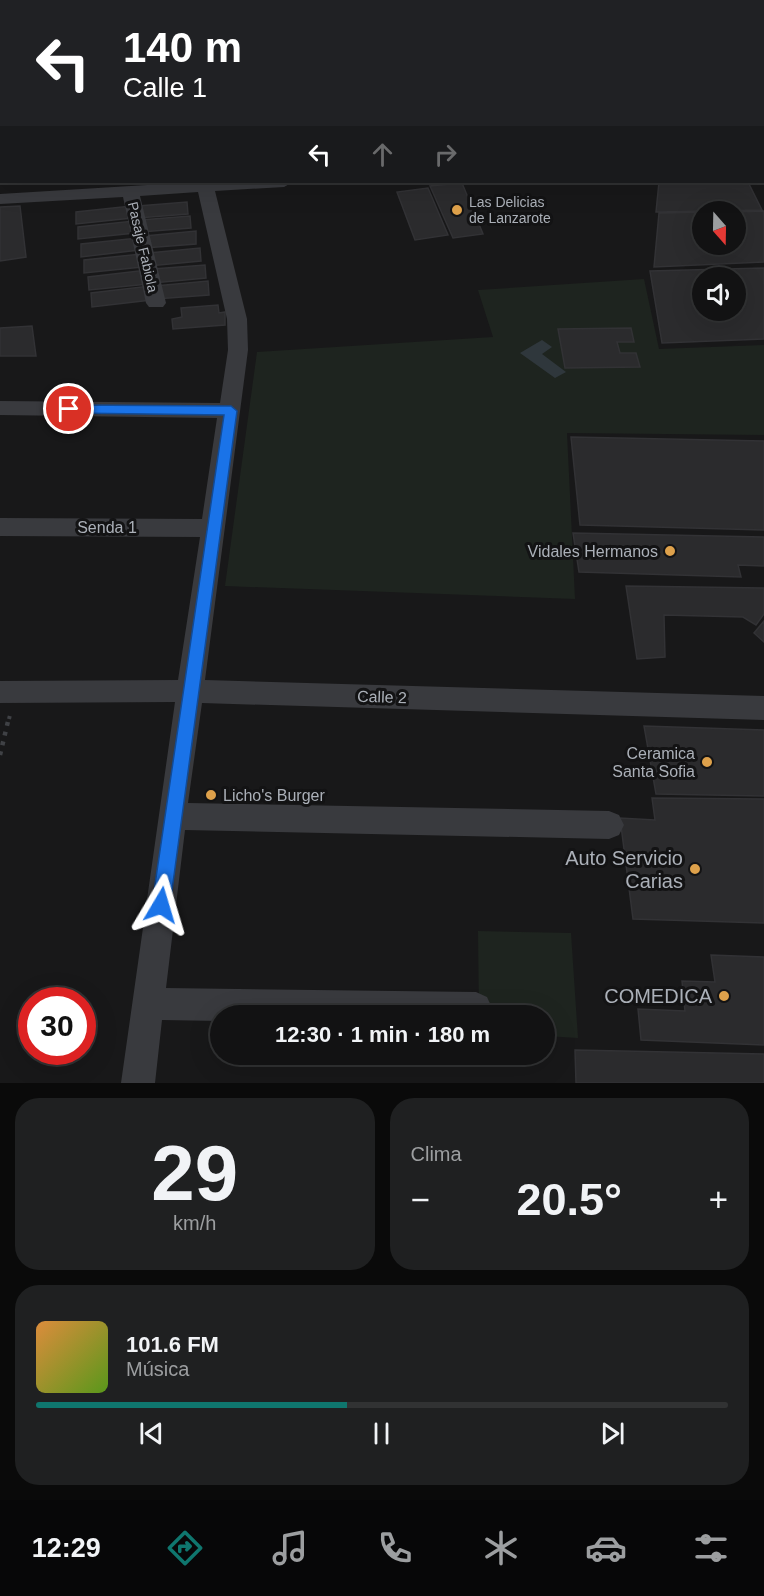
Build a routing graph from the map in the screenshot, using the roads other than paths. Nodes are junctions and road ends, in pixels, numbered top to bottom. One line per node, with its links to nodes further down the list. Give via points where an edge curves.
1 (244, 183): 2 (street)
2 (204, 184): 3 (street); 7 (street, via 237,319 238,350)
3 (130, 191): 4 (street); 5 (street, Pasaje Fabiola)
4 (0, 199)
5 (156, 303)
6 (0, 408): 7 (street)
7 (231, 411): 9 (street)
8 (0, 527): 9 (street, Senda 1)
9 (214, 528): 10 (street)
10 (190, 691): 11 (street, Calle 2); 12 (street, Calle 2); 13 (street)
11 (8, 692)
12 (764, 708)
13 (172, 816): 14 (street); 15 (street)
14 (609, 825)
15 (148, 1004): 16 (street); 17 (street)
16 (230, 1005)
17 (138, 1083)

